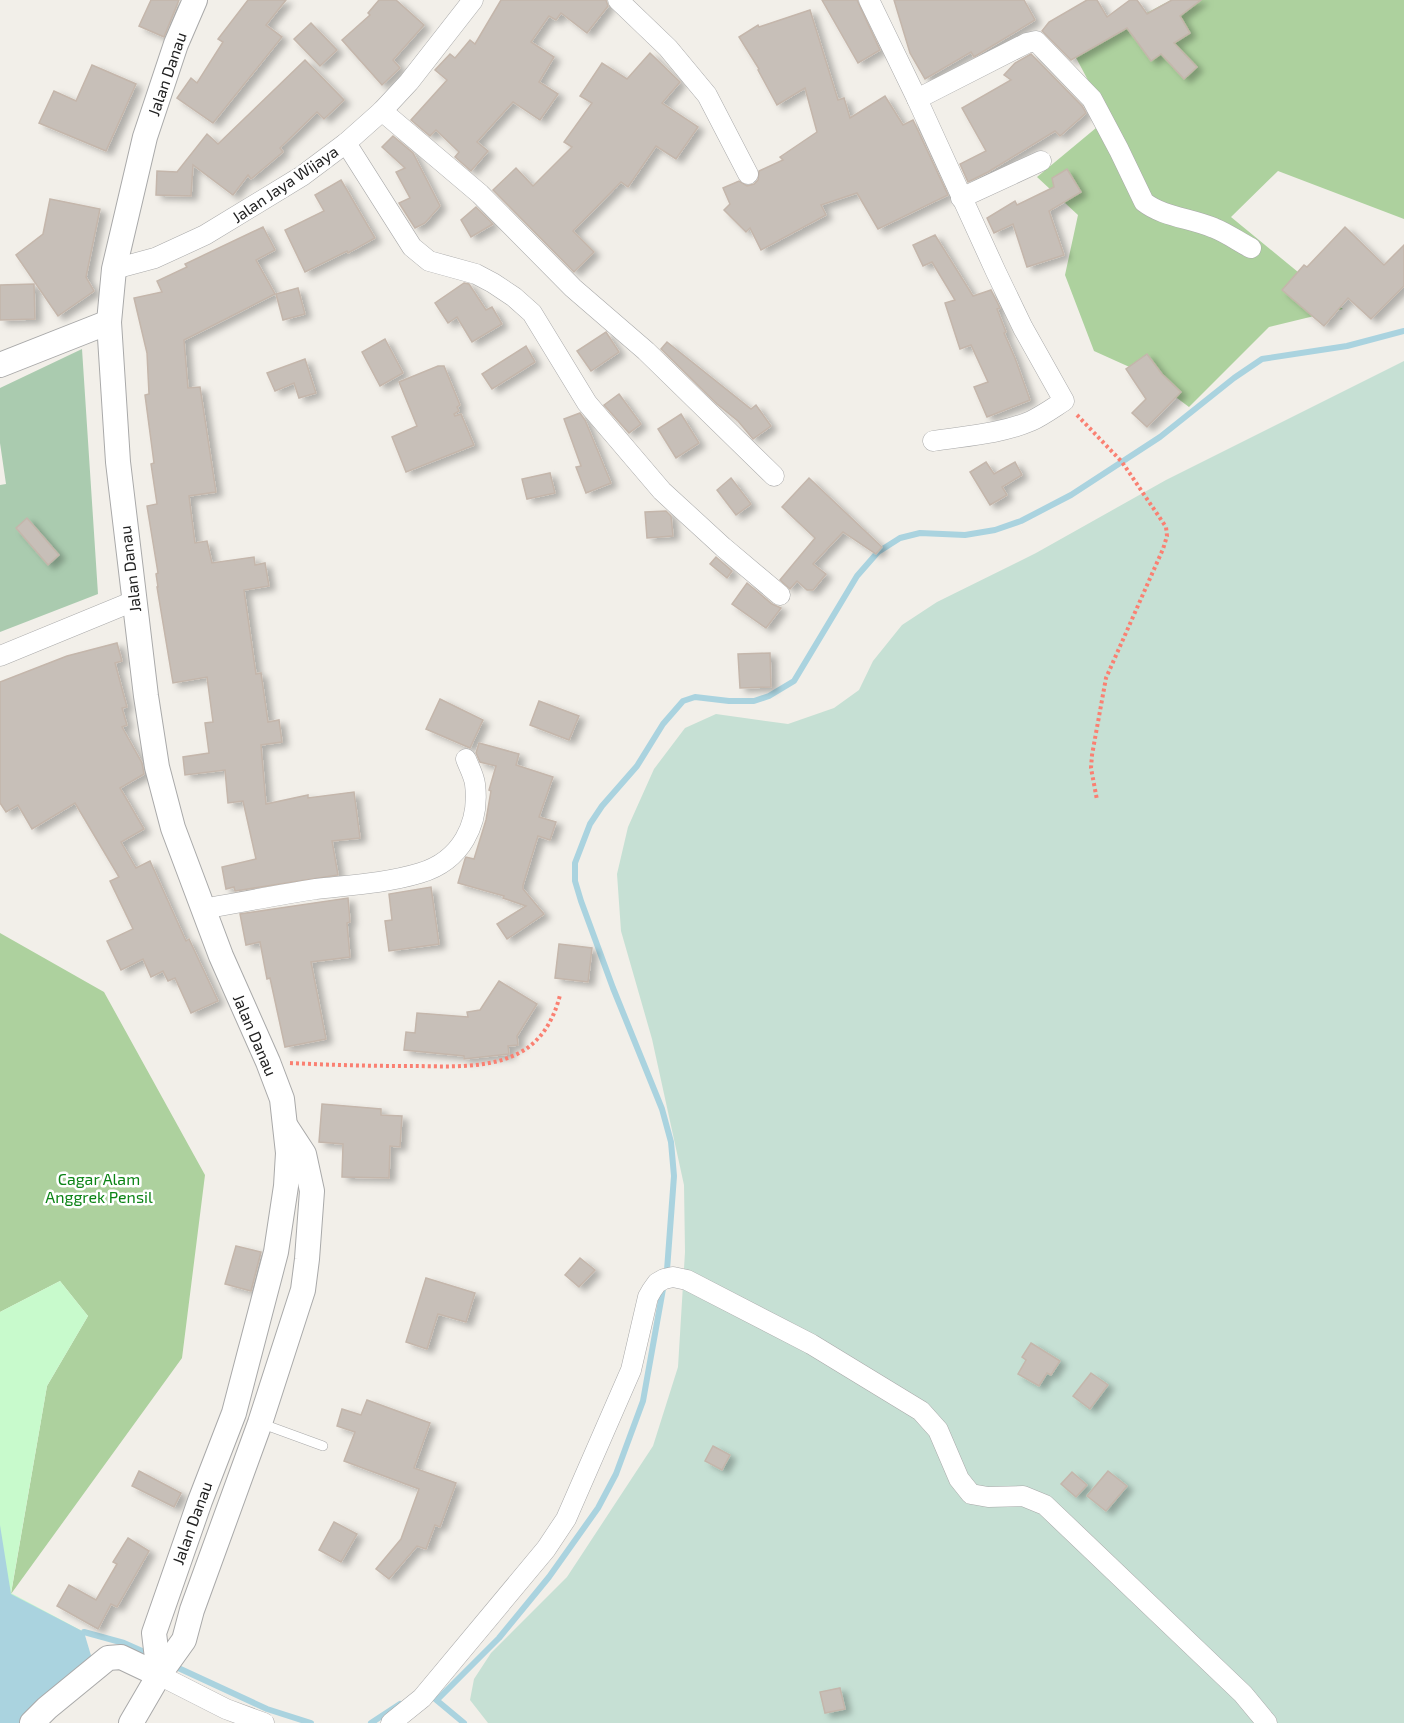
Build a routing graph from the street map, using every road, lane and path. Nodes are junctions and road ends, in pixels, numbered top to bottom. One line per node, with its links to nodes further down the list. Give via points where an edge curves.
1 (195, 0): 12 (street, Jalan Danau, via 145,138)
2 (473, 0): 6 (street, Jalan Jaya Wijaya)
3 (618, 0): 9 (street, via 668,48 707,95)
4 (869, 0): 5 (street)
5 (917, 99): 10 (street); 11 (street, via 1036,41 1092,99 1144,202 1214,228)
6 (382, 111): 7 (street, Jalan Jaya Wijaya); 17 (street, via 480,194 573,288 646,351)
7 (346, 143): 12 (street, Jalan Jaya Wijaya, via 303,176 205,235 155,258); 18 (street, via 412,247 429,261 493,283 532,313 587,403 662,491)
8 (1041, 160): 10 (street)
9 (748, 174)
10 (961, 198): 15 (street, via 1023,328)
11 (1251, 248)
12 (114, 269): 13 (street, Jalan Danau)
13 (109, 322): 14 (street); 19 (street, Jalan Danau, via 118,462)
14 (0, 365)
15 (1064, 401): 16 (street, via 1015,426); 22 (path, via 1122,462 1166,527 1167,536 1106,678 1091,768)
16 (933, 441)
17 (774, 476)
18 (780, 595)
19 (134, 601): 20 (street); 23 (street, Jalan Danau, via 157,767 173,828)
20 (0, 656)
21 (466, 759): 23 (street, via 475,782 476,811 469,835 440,864 422,873 379,882 279,894)
22 (1098, 800)
23 (204, 909): 25 (street, Jalan Danau)
24 (560, 995): 25 (path, via 555,1015 544,1032 521,1053 502,1061 438,1066)
25 (268, 1062): 26 (street, Jalan Danau, via 282,1099)
26 (286, 1126): 27 (street, Jalan Danau, via 304,1154 312,1191 307,1259 303,1290); 29 (street, Jalan Danau, via 286,1186 276,1252 234,1413 154,1633)
27 (260, 1423): 28 (lane); 29 (street, Jalan Danau, via 184,1640)
28 (322, 1446)
29 (164, 1662): 30 (street, via 121,1657 101,1663); 31 (street); 32 (street, via 226,1709)
30 (32, 1723)
31 (131, 1723)
32 (264, 1723)
33 (391, 1723): 34 (street, via 427,1693 566,1520 630,1370 648,1297 657,1283 673,1277 687,1280 811,1344 921,1411 938,1430 965,1489 978,1496 1023,1496 1045,1505 1243,1694)
34 (1267, 1723)

